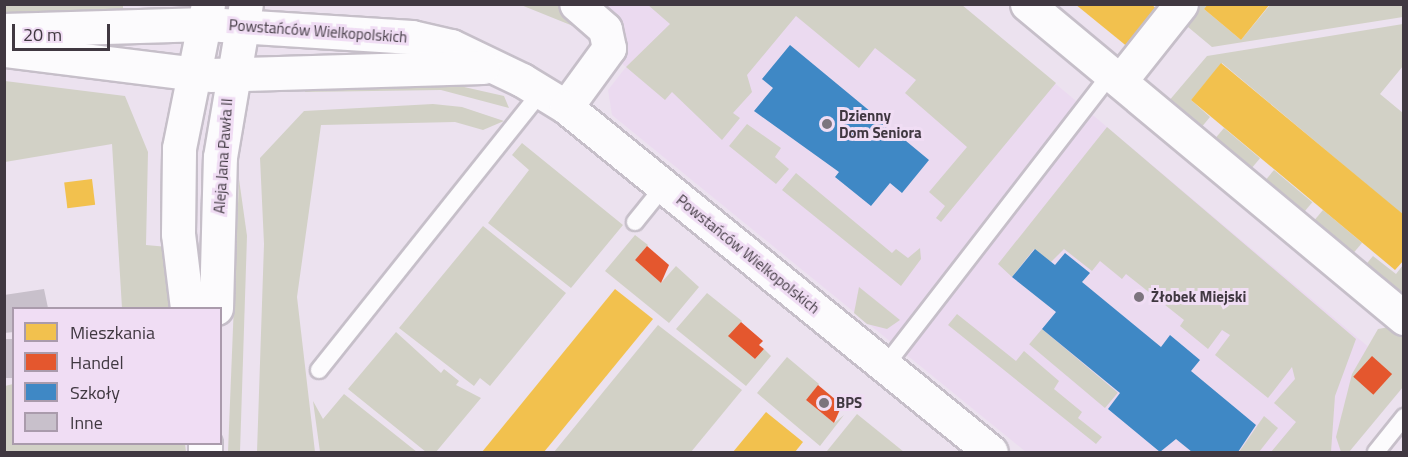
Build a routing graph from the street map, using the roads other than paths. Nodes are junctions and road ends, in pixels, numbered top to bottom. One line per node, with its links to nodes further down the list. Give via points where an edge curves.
1 (576, 4): 12 (street, via 605,29 609,48)
2 (1027, 4): 11 (street)
3 (1181, 4): 11 (street)
4 (207, 14): 5 (street, Powstańców Wielkopolskich); 6 (street, Powstańców Wielkopolskich); 9 (street)
5 (243, 15): 8 (street, Powstańców Wielkopolskich, via 412,37 450,46); 10 (street, Aleja Jana Pawła II)
6 (4, 30)
7 (4, 50): 9 (street, Powstańców Wielkopolskich)
8 (496, 67): 10 (street, Powstańców Wielkopolskich); 12 (street, Powstańców Wielkopolskich)
9 (196, 74): 10 (street, Powstańców Wielkopolskich); 15 (street, via 178,155 178,234)
10 (230, 76): 16 (street, Aleja Jana Pawła II, via 220,157)
11 (1115, 77): 17 (street); 18 (lane)
12 (554, 99): 13 (street, Powstańców Wielkopolskich); 19 (lane)
13 (664, 186): 14 (lane); 18 (street, Powstańców Wielkopolskich)
14 (635, 222)
15 (188, 307)
16 (216, 307)
17 (1404, 318)
18 (885, 366): 21 (street, Powstańców Wielkopolskich)
19 (319, 370)
20 (1404, 417): 22 (lane)
21 (992, 453)
22 (1376, 453)

